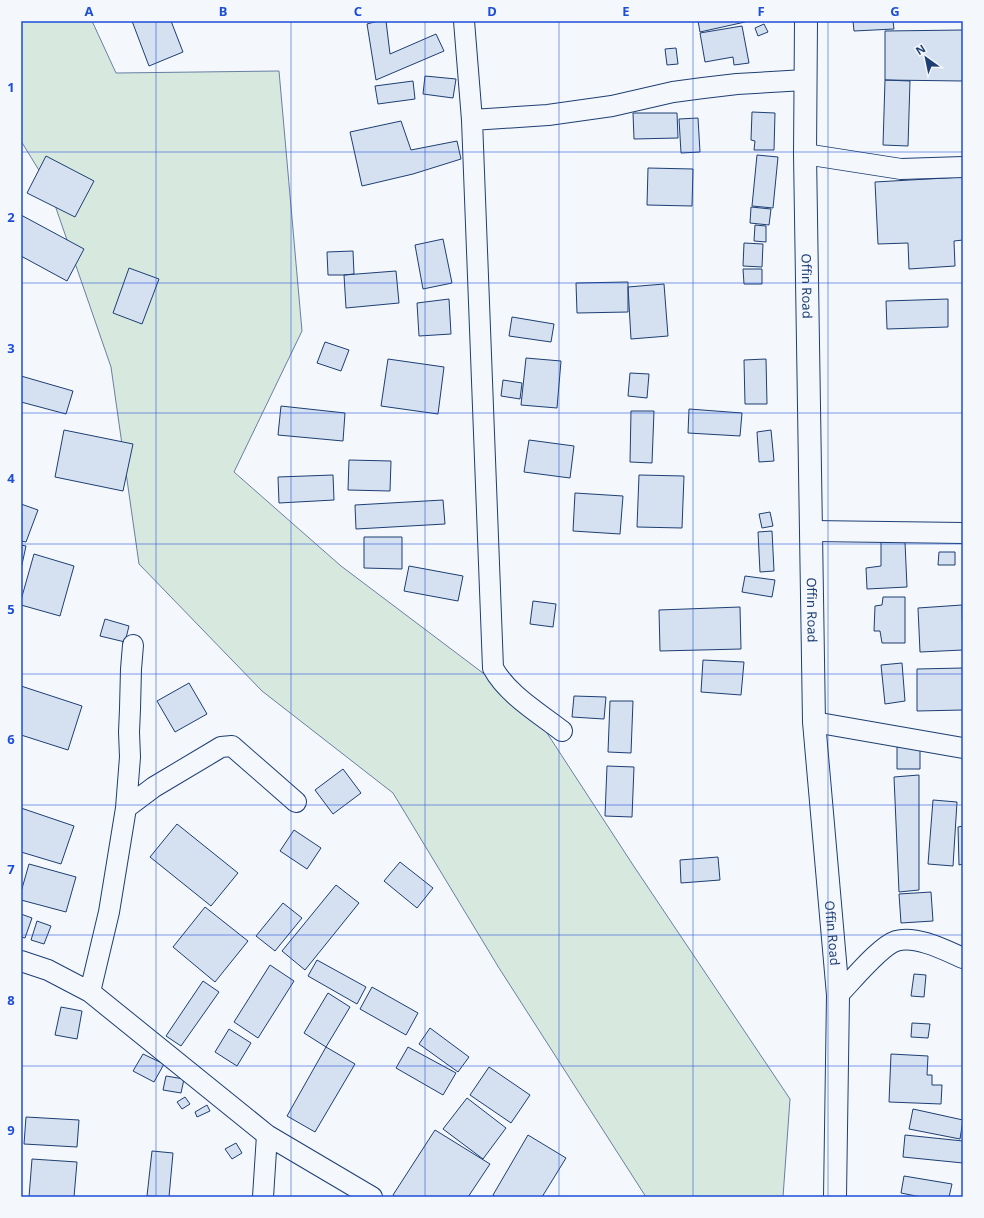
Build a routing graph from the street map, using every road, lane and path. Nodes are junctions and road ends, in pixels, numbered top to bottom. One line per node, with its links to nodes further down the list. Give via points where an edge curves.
1 (464, 21): 4 (street)
2 (806, 21): 3 (street, Offin Road)
3 (805, 80): 4 (street, via 737,84 673,92 612,106 548,115); 5 (street, Offin Road)
4 (472, 120): 11 (street, via 493,668 506,687)
5 (805, 154): 6 (street, via 901,169); 7 (street, Offin Road)
6 (963, 167)
7 (812, 531): 8 (street); 10 (street, Offin Road)
8 (963, 533)
9 (133, 645): 14 (street)
10 (814, 722): 12 (street); 18 (street, Offin Road)
11 (562, 731)
12 (963, 748)
13 (296, 802): 14 (street, via 232,746 221,747 154,787)
14 (126, 808): 17 (street, via 109,912)
15 (963, 958): 18 (street, via 928,944 896,941 884,947)
16 (21, 961): 17 (street, via 48,970)
17 (90, 992): 19 (street)
18 (838, 995): 22 (street, Offin Road)
19 (267, 1135): 20 (street); 21 (street)
20 (263, 1197)
21 (372, 1197)
22 (835, 1197)

